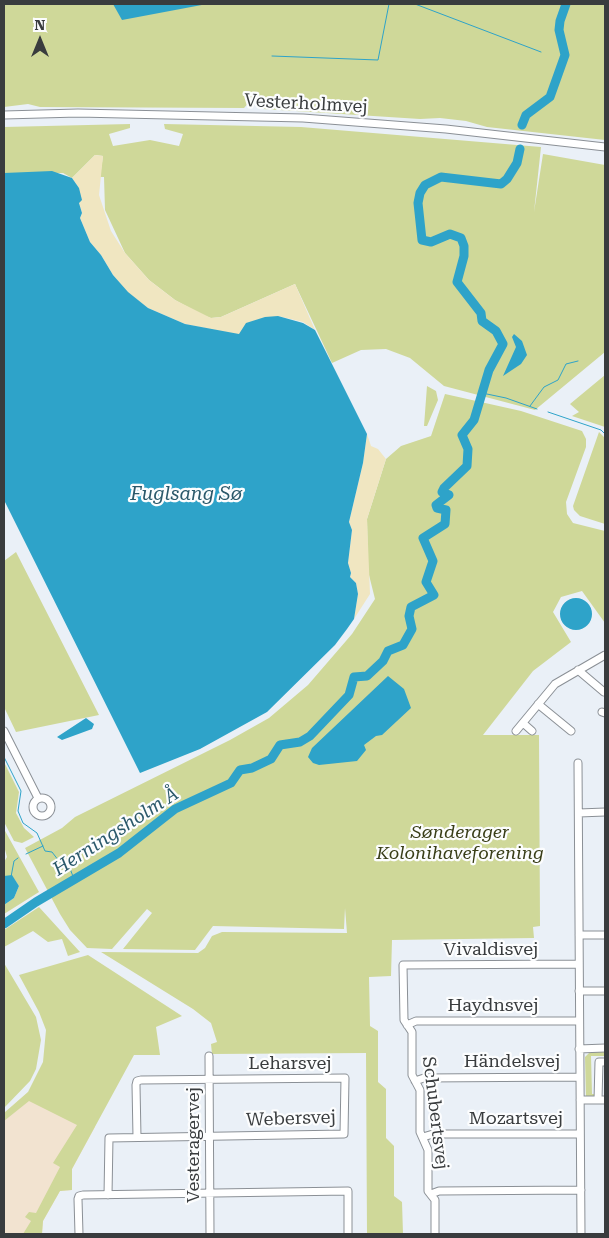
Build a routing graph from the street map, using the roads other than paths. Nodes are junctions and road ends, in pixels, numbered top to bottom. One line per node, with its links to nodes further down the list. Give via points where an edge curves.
1 (4, 115): 2 (street, Vesterholmvej, via 78,113 303,118 446,129)
2 (605, 147)
3 (605, 655): 4 (street)
4 (578, 670): 5 (street); 6 (street, via 555,684)
5 (604, 692)
6 (538, 704): 7 (street); 11 (street)
7 (522, 723): 9 (street); 10 (street)
8 (4, 731): 13 (street)
9 (516, 731)
10 (532, 731)
11 (571, 731)
12 (578, 764): 15 (street)
13 (38, 798)
14 (605, 812): 15 (street)
15 (579, 813): 16 (street)
16 (579, 935): 17 (street); 18 (street)
17 (605, 935)
18 (579, 964): 19 (street, Vivaldisvej); 20 (street)
19 (403, 965): 23 (street, Schubertsvej, via 404,1020)
20 (579, 992): 21 (street); 22 (street)
21 (605, 992)
22 (579, 1021): 23 (street, Haydnsvej, via 416,1021); 25 (street)
23 (408, 1025): 30 (street, Schubertsvej, via 412,1032)
24 (605, 1048): 25 (street)
25 (580, 1049): 28 (street)
26 (209, 1056): 29 (street, Vesteragervej)
27 (605, 1062): 32 (street, via 599,1062)
28 (580, 1077): 30 (street, Händelsvej); 31 (street)
29 (209, 1079): 33 (street, Leharsvej, via 345,1078); 35 (street, Vesteragervej); 36 (street, via 137,1081)
30 (414, 1080): 37 (street, Schubertsvej, via 420,1090 420,1132)
31 (580, 1100): 32 (street); 34 (street)
32 (602, 1100)
33 (345, 1104): 35 (street, Webersvej, via 346,1130 340,1135)
34 (580, 1134): 37 (street, Mozartsvej, via 433,1134); 38 (street)
35 (209, 1136): 36 (street); 39 (street, Vesteragervej)
36 (137, 1137): 41 (street, via 109,1138)
37 (423, 1137): 40 (street, Schubertsvej, via 428,1150 428,1191)
38 (580, 1190): 40 (street, via 439,1191); 46 (street)
39 (210, 1193): 41 (street); 43 (street, Vesteragervej); 44 (street, via 348,1192)
40 (431, 1194): 45 (street, Schubertsvej, via 435,1200)
41 (108, 1195): 42 (street, via 79,1196)
42 (79, 1234)
43 (210, 1234)
44 (348, 1234)
45 (435, 1234)
46 (581, 1234)

